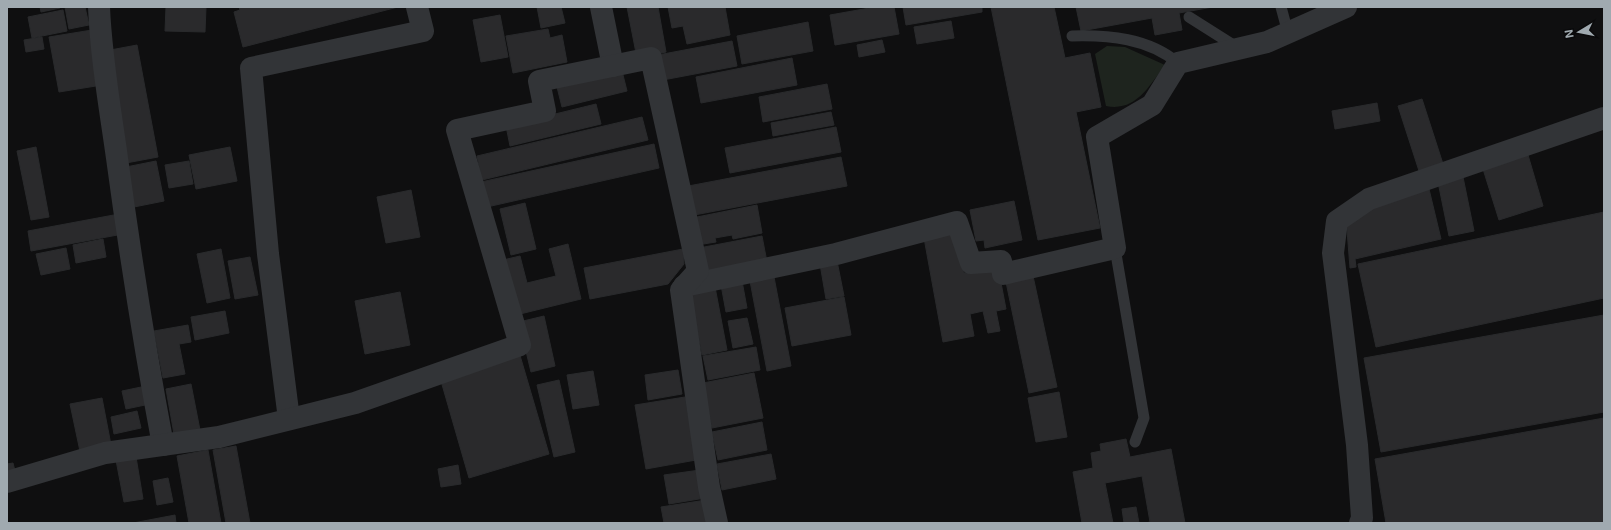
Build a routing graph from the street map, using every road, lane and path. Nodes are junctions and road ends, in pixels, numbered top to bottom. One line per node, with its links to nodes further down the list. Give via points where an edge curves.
1 (99, 7): 17 (street, via 100,35 121,190)
2 (417, 7): 15 (street, via 423,31 251,68 268,254)
3 (601, 7): 11 (street)
4 (1281, 7): 7 (lane)
5 (1346, 7): 7 (street)
6 (1190, 17): 9 (lane)
7 (1288, 33): 9 (street, via 1267,42)
8 (1072, 36): 10 (lane, via 1102,36 1136,41 1167,53)
9 (1239, 48): 10 (street)
10 (1178, 63): 13 (street, via 1152,105 1097,137)
11 (613, 66): 14 (street, via 651,58 698,270); 15 (street, via 539,81 545,111 457,130 520,345 354,403)
12 (1604, 118): 20 (street, via 1369,198 1337,221 1333,253 1357,445 1362,518)
13 (1115, 248): 14 (street, via 1003,274 1001,261 971,263 957,222 836,254); 16 (lane, via 1144,418)
14 (684, 286): 19 (street, via 681,290 683,306 709,487)
15 (289, 419): 17 (street, via 219,437)
16 (1135, 442)
17 (163, 445): 18 (street, via 105,453)
18 (7, 482)
19 (717, 523)
20 (1360, 523)

